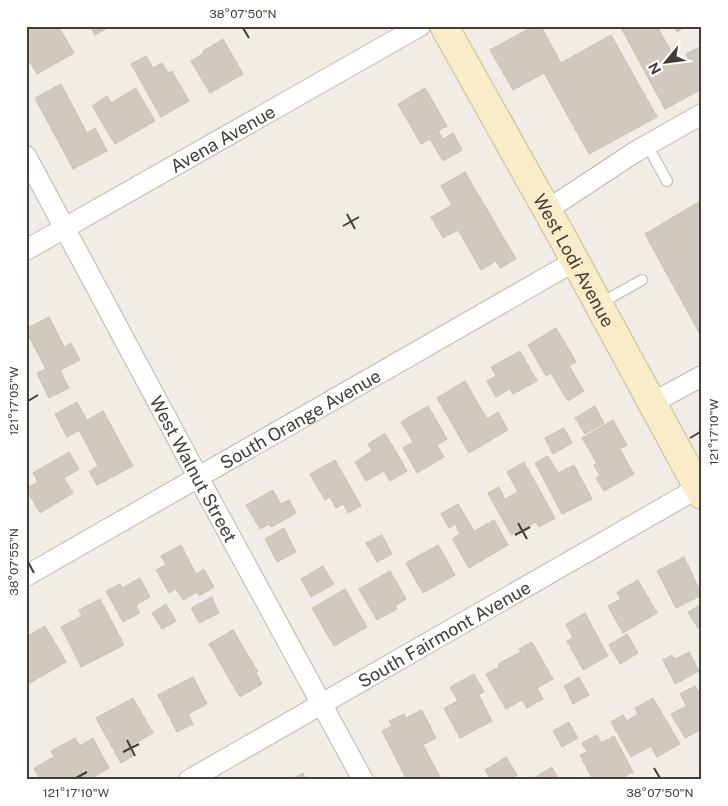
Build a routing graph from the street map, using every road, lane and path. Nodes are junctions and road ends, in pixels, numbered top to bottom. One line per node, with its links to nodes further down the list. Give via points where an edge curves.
1 (420, 26): 8 (street, Avena Avenue)
2 (444, 26): 7 (main road, West Lodi Avenue)
3 (702, 114): 4 (street)
4 (647, 146): 6 (lane); 7 (street)
5 (26, 156): 8 (street, West Walnut Street)
6 (667, 181)
7 (546, 210): 10 (main road, West Lodi Avenue)
8 (64, 228): 9 (street, Avena Avenue); 15 (street, West Walnut Street)
9 (26, 250)
10 (574, 261): 12 (main road, West Lodi Avenue); 15 (street, South Orange Avenue)
11 (642, 280): 12 (lane)
12 (598, 304): 14 (main road, West Lodi Avenue)
13 (702, 376): 14 (street)
14 (652, 403): 16 (main road, West Lodi Avenue)
15 (198, 477): 17 (street, South Orange Avenue); 18 (street, West Walnut Street)
16 (700, 491): 18 (street, South Fairmont Avenue)
17 (26, 576)
18 (321, 704): 19 (street, South Fairmont Avenue); 20 (street, West Walnut Street)
19 (189, 780)
20 (363, 780)

